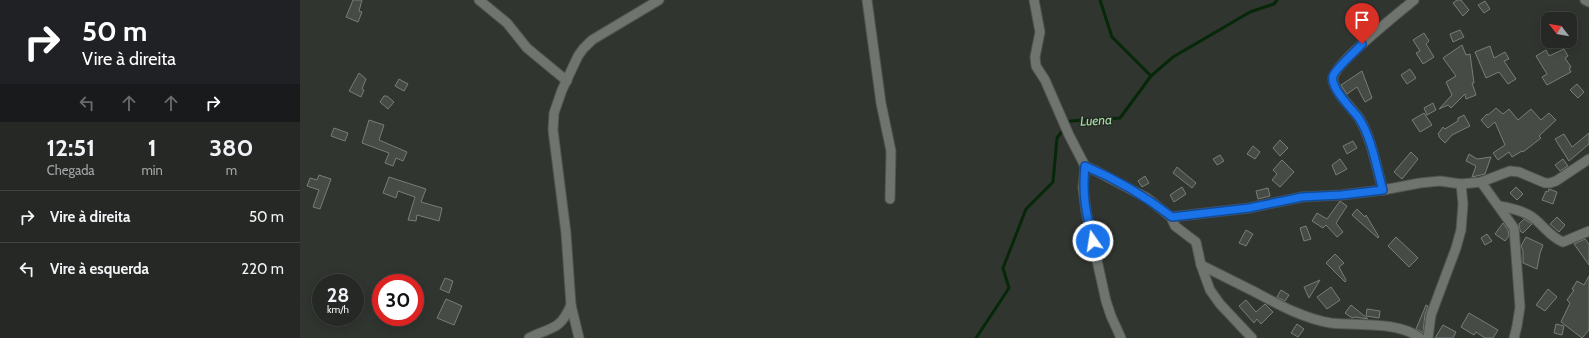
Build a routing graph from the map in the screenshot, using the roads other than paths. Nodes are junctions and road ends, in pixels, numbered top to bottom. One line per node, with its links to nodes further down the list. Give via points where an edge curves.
1 (479, 0): 8 (street, via 507,23 534,55)
2 (659, 0): 8 (street, via 586,45)
3 (867, 0): 14 (street, via 881,103 891,151)
4 (1034, 0): 10 (street, via 1040,32 1035,57 1036,66)
5 (1414, 0): 13 (street, via 1362,44 1334,76 1333,83 1359,119 1369,139)
6 (1585, 0): 7 (street)
7 (1589, 2)
8 (567, 81): 19 (street, via 554,113 553,130 566,233)
9 (1589, 159): 11 (street, via 1550,183 1510,171)
10 (1085, 166): 16 (street, via 1147,198); 24 (street, via 1083,188 1086,211 1106,301)
11 (1481, 182): 12 (street); 15 (street)
12 (1461, 184): 13 (street, via 1440,181); 27 (street, via 1461,230 1431,315)
13 (1383, 190): 16 (street, via 1302,197 1249,208)
14 (890, 199)
15 (1499, 206): 17 (street, via 1525,213 1562,242); 28 (street, via 1515,233 1520,307)
16 (1172, 217): 18 (street, via 1175,226 1196,242)
17 (1589, 231)
18 (1201, 265): 25 (street, via 1210,290); 26 (street, via 1279,305 1309,317 1331,322 1379,325 1404,330)
19 (571, 305): 20 (street); 21 (street)
20 (560, 324): 21 (street); 22 (street)
21 (576, 327): 23 (street)
22 (529, 338)
23 (579, 338)
24 (1121, 338)
25 (1252, 338)
26 (1420, 338)
27 (1428, 338)
28 (1514, 338)

